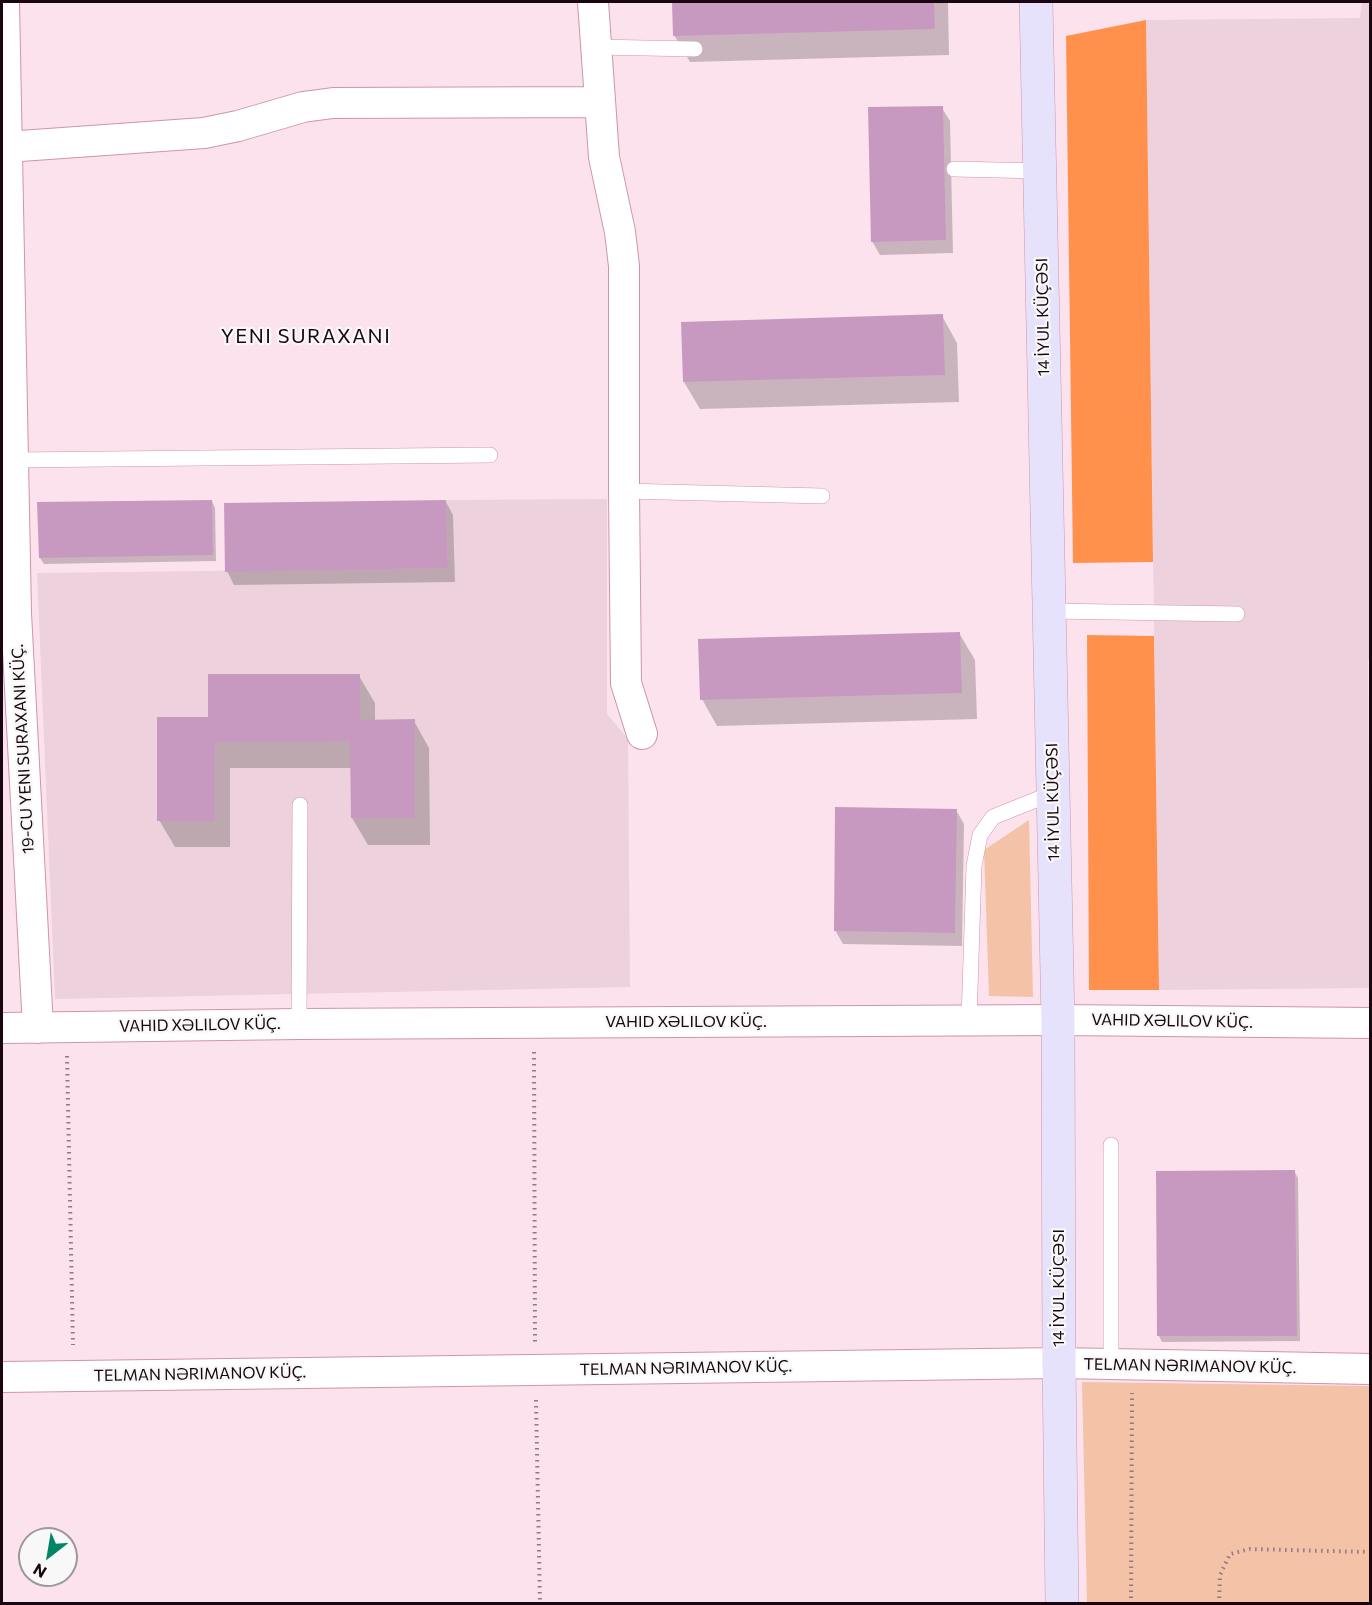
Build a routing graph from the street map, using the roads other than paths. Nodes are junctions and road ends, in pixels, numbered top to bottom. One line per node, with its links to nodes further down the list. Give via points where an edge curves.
1 (4, 2): 7 (street)
2 (593, 2): 4 (street)
3 (1036, 2): 9 (street, 14 İYUL KÜÇƏSI)
4 (595, 47): 5 (lane); 6 (street)
5 (695, 49)
6 (599, 102): 7 (street, via 333,103 204,133); 13 (street, via 604,157 624,266)
7 (6, 147): 10 (street)
8 (954, 169): 9 (lane)
9 (1040, 171): 15 (street, 14 İYUL KÜÇƏSI)
10 (5, 247): 12 (street)
11 (490, 455): 12 (lane)
12 (13, 460): 16 (street)
13 (624, 491): 14 (lane); 18 (street, via 626,683)
14 (822, 496)
15 (1049, 611): 17 (lane); 19 (street, 14 İYUL KÜÇƏSI)
16 (8, 614): 25 (street)
17 (1237, 614)
18 (642, 734)
19 (1053, 793): 21 (lane, via 993,817 980,836 974,866); 22 (street, 14 İYUL KÜÇƏSI)
20 (300, 805): 24 (lane)
21 (969, 1020): 22 (street, VAHID XƏLILOV KÜÇ.); 24 (street, VAHID XƏLILOV KÜÇ.)
22 (1058, 1020): 23 (street, VAHID XƏLILOV KÜÇ.); 28 (street, 14 İYUL KÜÇƏSI)
23 (1371, 1023)
24 (299, 1024): 25 (street, VAHID XƏLILOV KÜÇ.)
25 (52, 1027): 26 (street, VAHID XƏLILOV KÜÇ.)
26 (2, 1028)
27 (1111, 1145): 30 (lane)
28 (1059, 1363): 30 (street, TELMAN NƏRIMANOV KÜÇ.); 31 (street, TELMAN NƏRIMANOV KÜÇ.); 32 (street, 14 İYUL KÜÇƏSI)
29 (1371, 1369): 30 (street, TELMAN NƏRIMANOV KÜÇ.)
30 (1122, 1373)
31 (2, 1377)
32 (1062, 1604)

